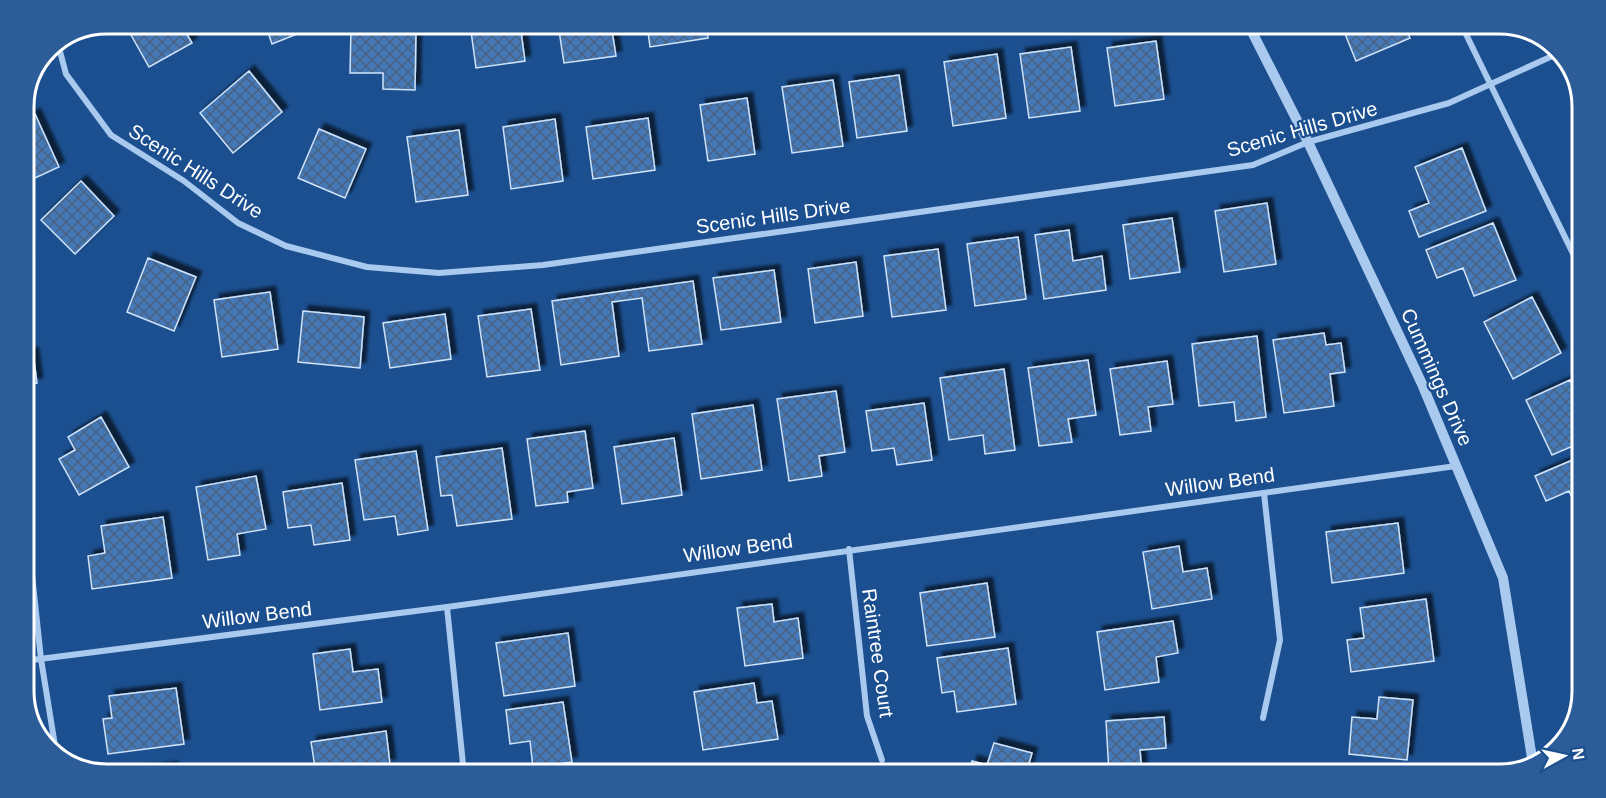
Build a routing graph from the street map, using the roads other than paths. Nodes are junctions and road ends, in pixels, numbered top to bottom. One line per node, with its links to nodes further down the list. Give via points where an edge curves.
1 (1253, 34): 6 (street, Cummings Drive)
2 (1466, 34): 5 (street)
3 (60, 52): 6 (street, Scenic Hills Drive, via 66,74 111,135 238,223 286,246 367,267 439,273 543,264 1253,165)
4 (1551, 57): 5 (street, Scenic Hills Drive)
5 (1492, 84): 6 (street, Scenic Hills Drive, via 1449,104); 7 (street)
6 (1308, 142): 8 (street, Cummings Drive)
7 (1571, 250)
8 (1457, 466): 9 (street, Willow Bend); 17 (street, Cummings Drive, via 1503,578)
9 (1264, 493): 10 (street, Willow Bend); 15 (street, via 1280,640)
10 (849, 549): 12 (street, Willow Bend); 18 (street, Raintree Court, via 867,716)
11 (35, 603): 13 (street)
12 (447, 607): 13 (street, Willow Bend); 19 (street)
13 (41, 659): 14 (street, Willow Bend); 16 (street)
14 (35, 660)
15 (1263, 718)
16 (54, 740)
17 (1532, 755)
18 (882, 760)
19 (463, 764)

